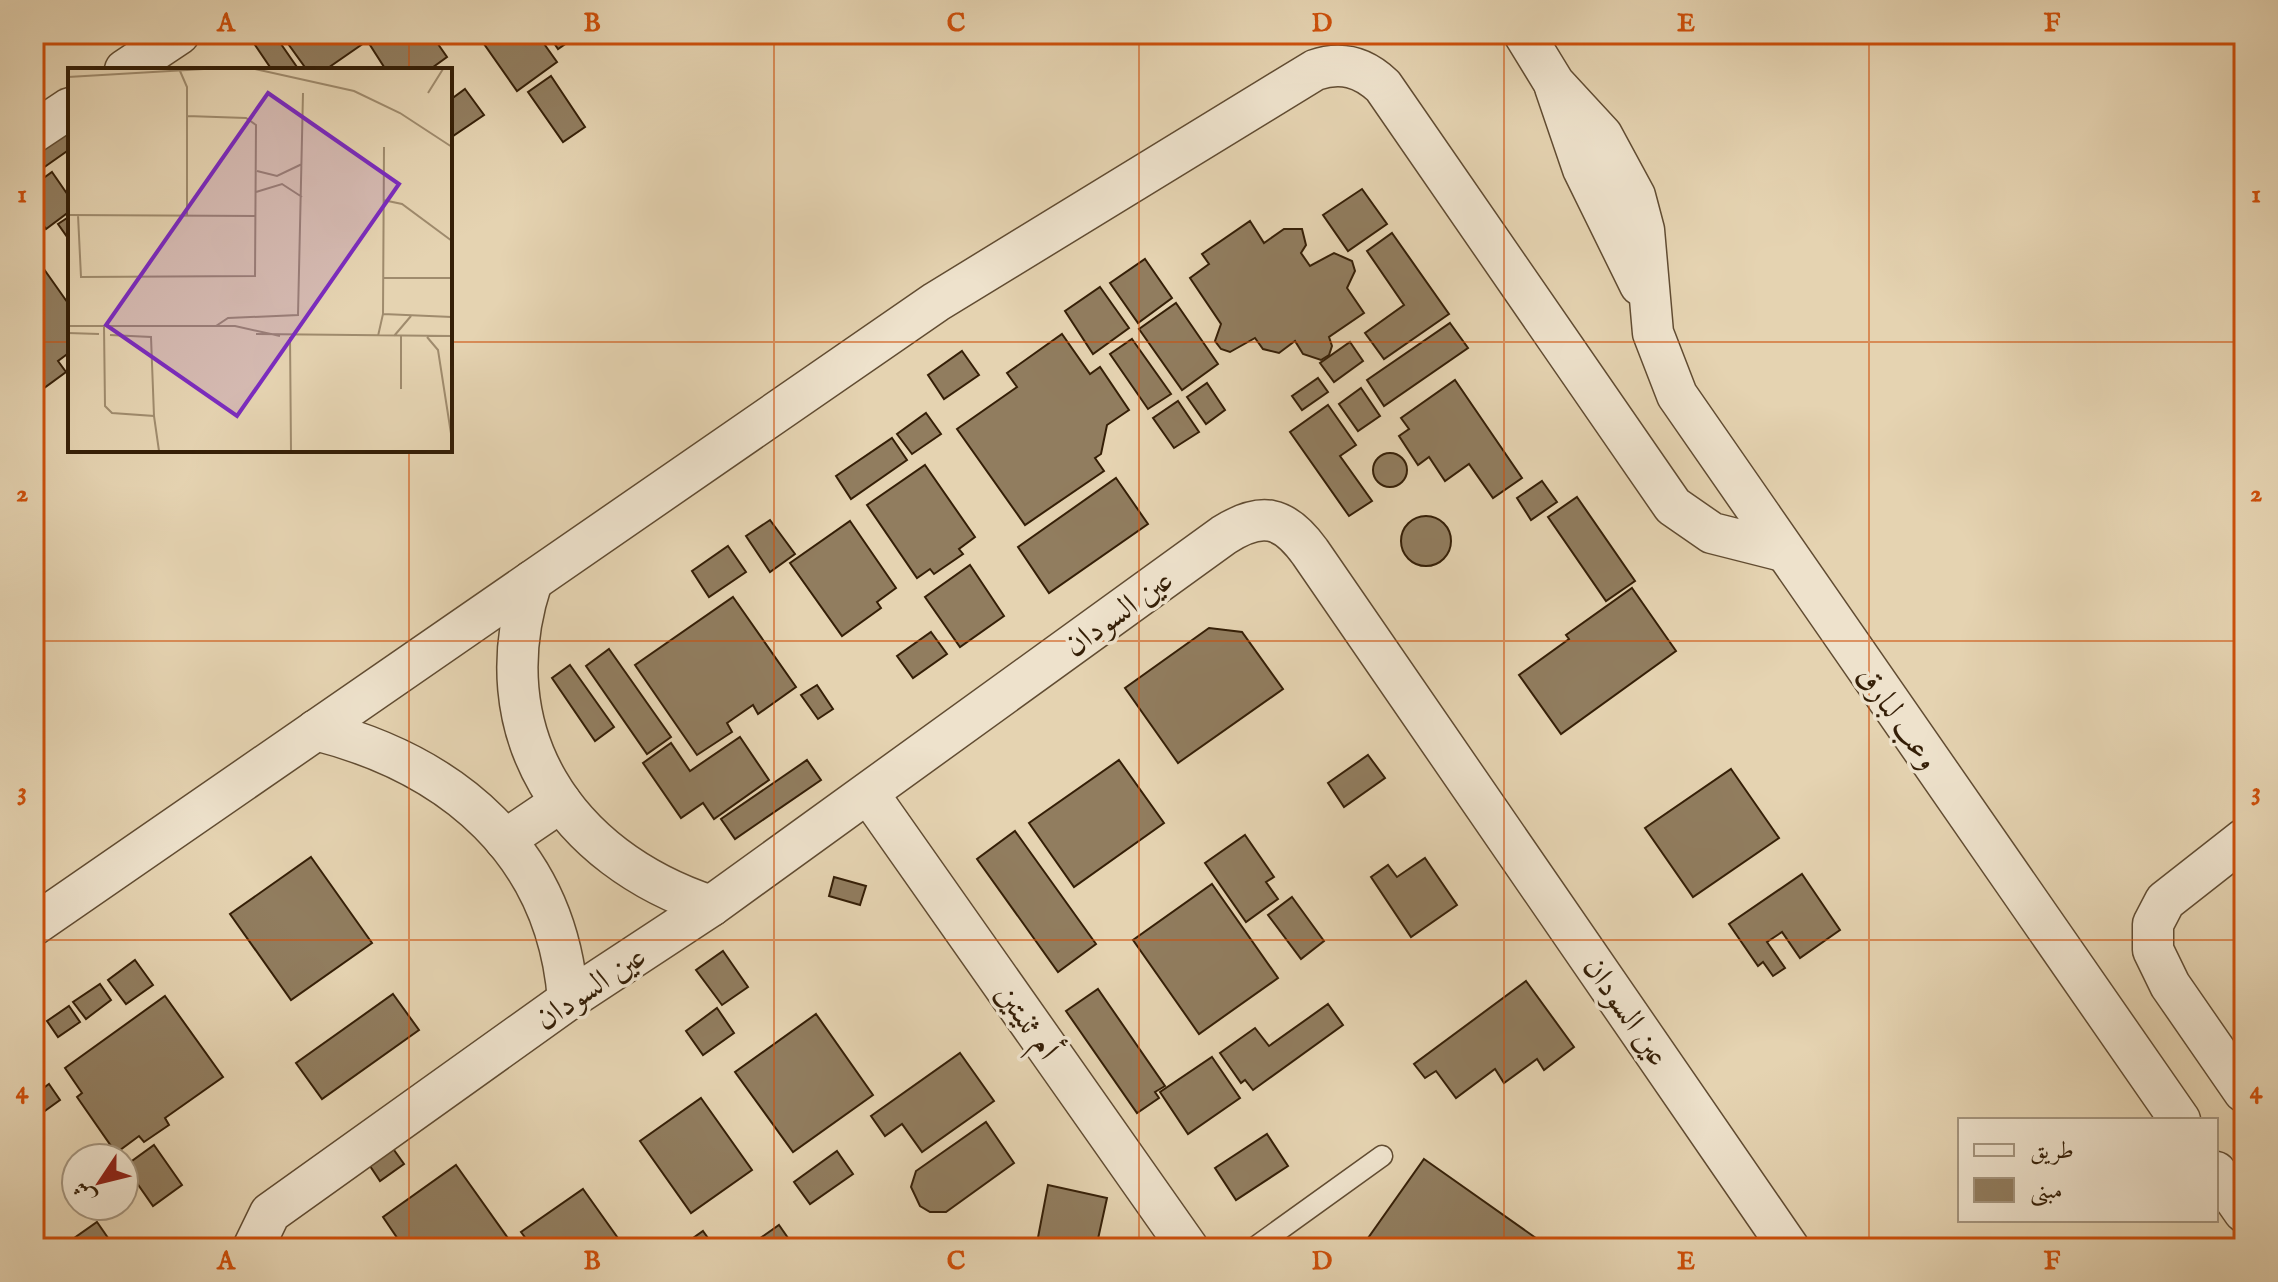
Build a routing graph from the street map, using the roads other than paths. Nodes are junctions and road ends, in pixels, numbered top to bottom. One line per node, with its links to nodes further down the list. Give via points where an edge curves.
1 (179, 34): 3 (street)
2 (1524, 34): 6 (street, وعب لبارق, via 1554,83 1577,155 1648,300 1660,354 1677,395)
3 (128, 68)
4 (68, 109): 5 (street)
5 (34, 132)
6 (1783, 551): 7 (street, via 1712,533 1673,506 1383,86 1359,69 1329,65 936,302); 17 (street, وعب لبارق)
7 (532, 581): 8 (street); 10 (street, via 516,645 517,689 529,743)
8 (316, 730): 12 (street, via 420,769 451,789); 14 (street)
9 (868, 793): 13 (street, عين السودان); 22 (street, أم ثنيتين); 24 (street, عين السودان, via 1246,521 1271,520 1295,531)
10 (561, 802): 12 (street); 13 (street, via 626,867 653,884)
11 (2244, 839): 16 (street, via 2165,901 2153,924 2153,950 2170,985)
12 (505, 840): 15 (street, via 527,868 553,920)
13 (711, 906): 15 (street, عين السودان)
14 (34, 925)
15 (568, 1000): 21 (street, عين السودان, via 270,1213)
16 (2244, 1092)
17 (2179, 1118)
18 (1382, 1156): 23 (lane)
19 (2218, 1175): 20 (street)
20 (2244, 1212)
21 (253, 1248)
22 (1188, 1248)
23 (1254, 1248)
24 (1789, 1248)

